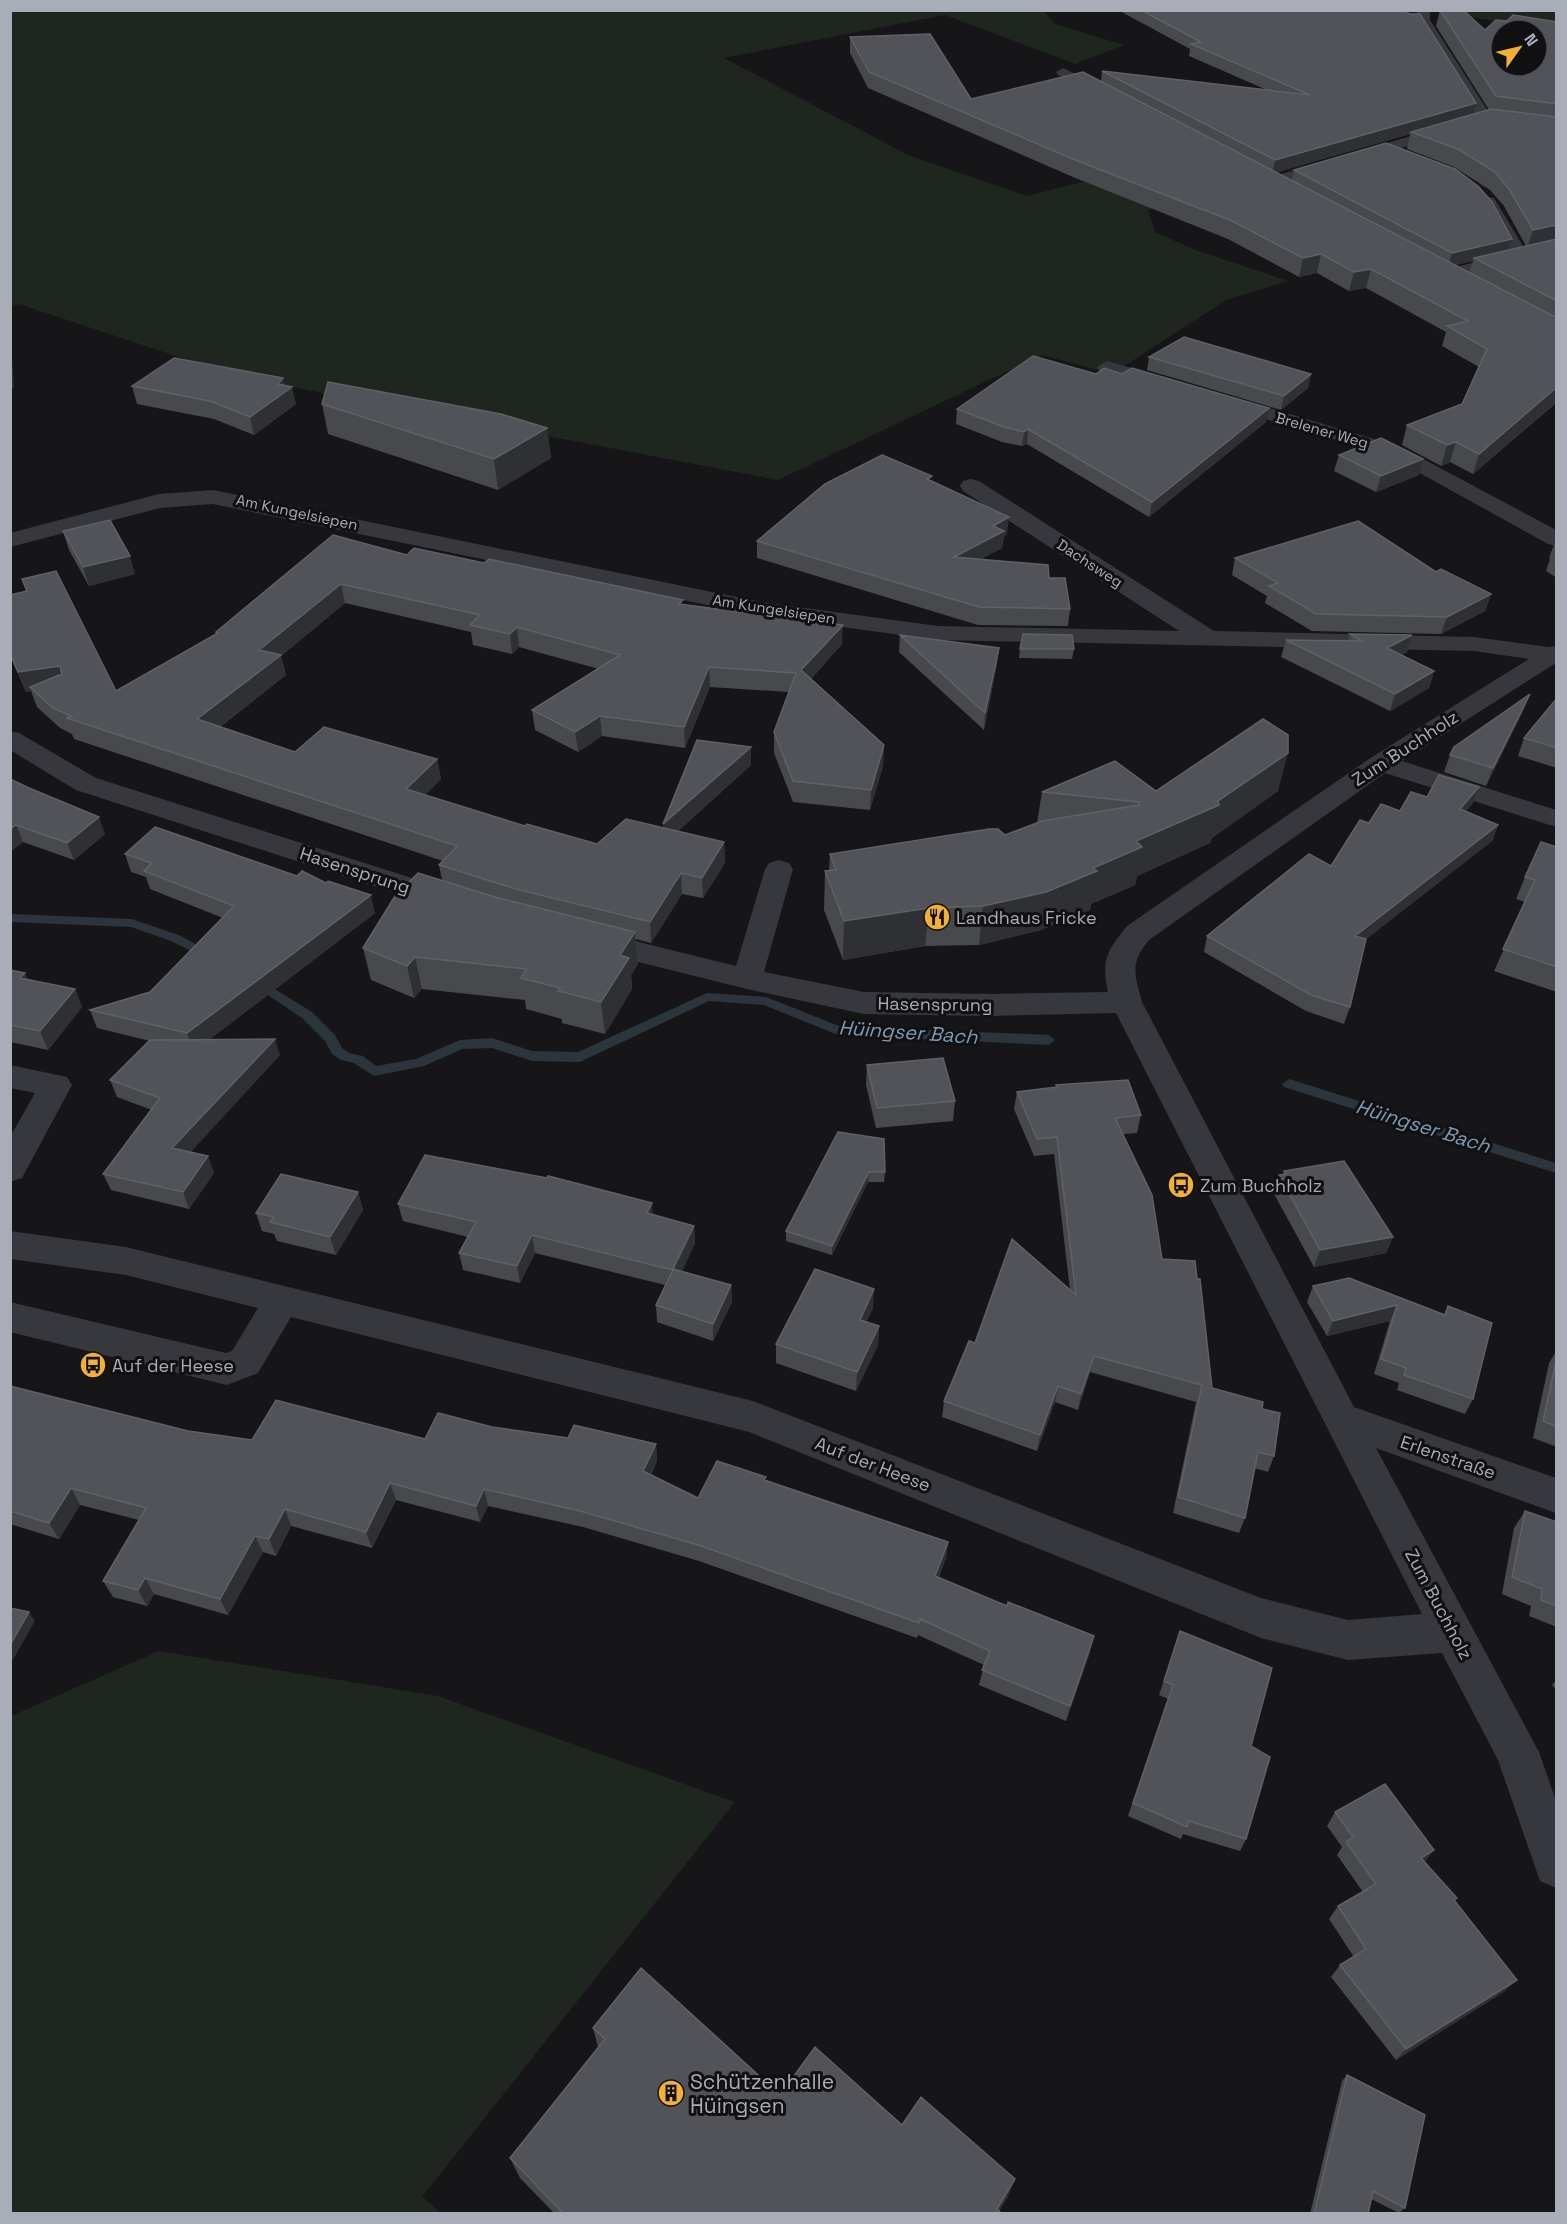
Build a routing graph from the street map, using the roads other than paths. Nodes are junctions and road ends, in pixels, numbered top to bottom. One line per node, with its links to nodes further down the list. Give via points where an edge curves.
1 (1423, 12): 4 (street, via 1423,20)
2 (1063, 72): 3 (street)
3 (1123, 103)
4 (1485, 119): 5 (street); 6 (street)
5 (1504, 122)
6 (1381, 148): 7 (street); 9 (street)
7 (1407, 158)
8 (1252, 172): 9 (street)
9 (1270, 182): 10 (street)
10 (1291, 193)
11 (1479, 193): 13 (street, via 1491,204)
12 (1557, 249): 13 (street)
13 (1521, 256): 14 (street, via 1443,272)
14 (1468, 285)
15 (1107, 367): 16 (street)
16 (1188, 390)
17 (1211, 397): 19 (street, Brelener Weg, via 1394,451)
18 (971, 486): 21 (street, Dachsweg)
19 (1557, 539)
20 (10, 540): 21 (street, Am Kungelsiepen, via 159,501 213,497 761,609 938,633)
21 (1209, 639): 22 (street, Am Kungelsiepen, via 1474,644)
22 (1553, 654): 24 (street, Zum Buchholz)
23 (10, 739): 27 (street, Hasensprung, via 87,784)
24 (1381, 763): 25 (street); 30 (street, Zum Buchholz, via 1138,933 1125,949 1118,969)
25 (1557, 819)
26 (779, 869): 29 (street)
27 (466, 906)
28 (567, 934): 29 (street, Hasensprung)
29 (747, 979): 30 (street, Hasensprung, via 864,1003)
30 (1126, 1002): 36 (street, Zum Buchholz)
31 (10, 1077): 32 (street, via 56,1085)
32 (10, 1169)
33 (10, 1245): 34 (street, Auf der Heese, via 126,1261)
34 (283, 1299): 35 (street, via 245,1362 227,1369); 38 (street, Auf der Heese, via 753,1417 1262,1618 1348,1640)
35 (10, 1317)
36 (1340, 1419): 37 (street, Erlenstraße); 38 (street, Zum Buchholz)
37 (1557, 1495)
38 (1454, 1632): 39 (street, Zum Buchholz, via 1517,1752)
39 (1557, 1865)

